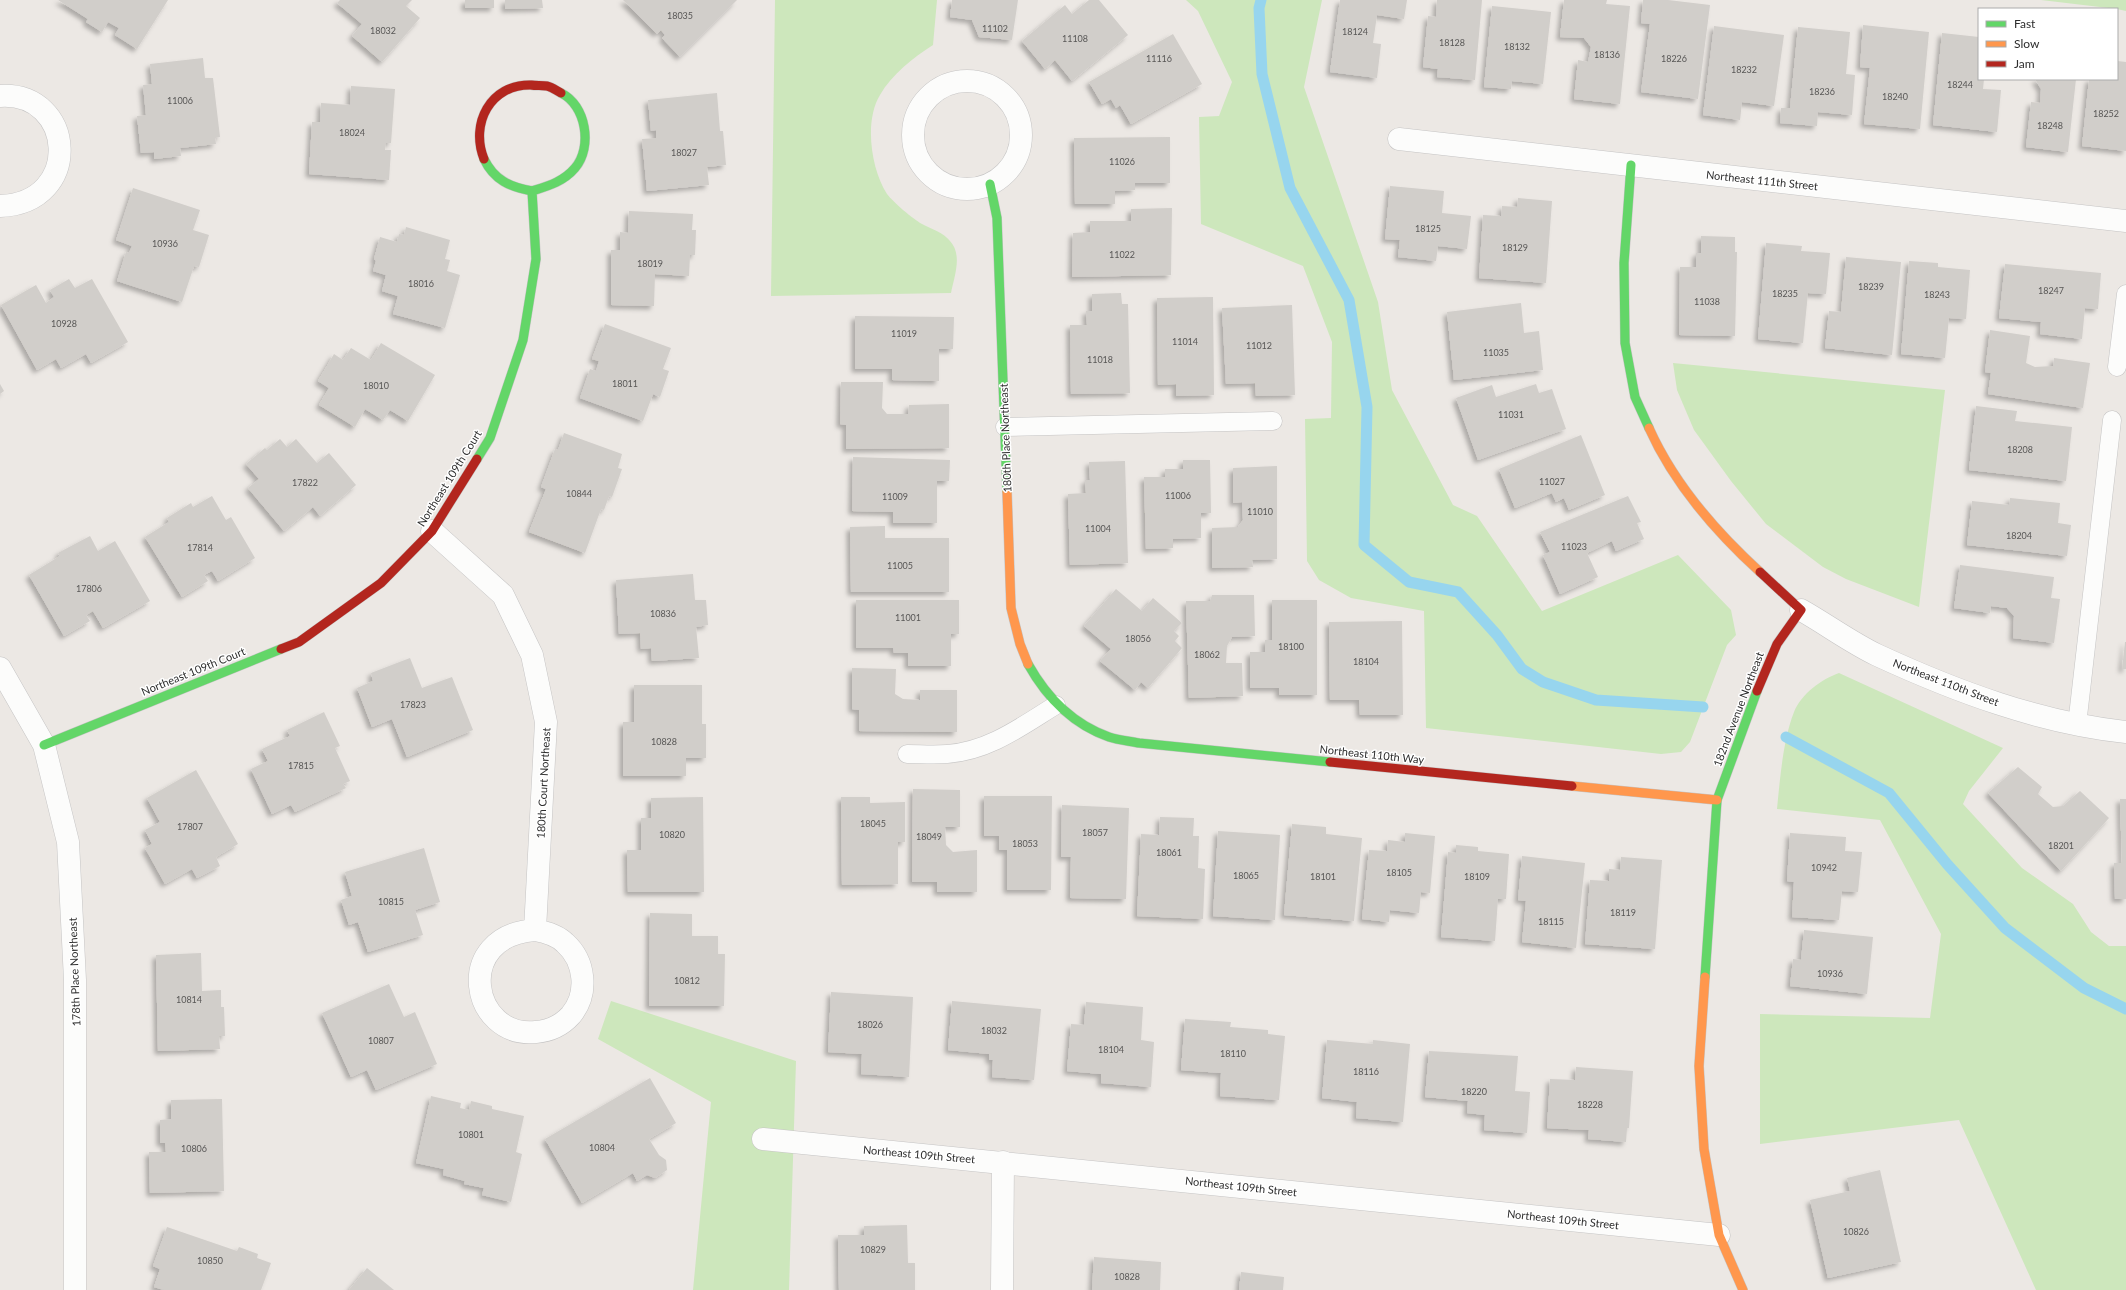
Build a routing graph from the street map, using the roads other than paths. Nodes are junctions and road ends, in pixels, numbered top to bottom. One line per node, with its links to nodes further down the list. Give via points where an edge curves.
1 (0, 96): 6 (street, via 10,95 27,100 42,109 53,122 59,138 60,156 56,173 46,188 33,198 17,205)
2 (1399, 139): 3 (street, Northeast 111th Street)
3 (1631, 165): 7 (street, Northeast 111th Street); 14 (street, via 1624,270 1625,343 1635,397 1657,446 1686,492 1729,544)
4 (990, 184): 4 (street, via 1005,174 1015,161 1021,134 1016,112 1006,98 992,87 976,82 959,82 943,87 929,96 922,105 913,126 913,143 918,159 928,173 941,183 957,189 974,189); 12 (street, 180th Place Northeast, via 997,218)
5 (532, 191): 5 (street, via 549,188 564,180 576,169 584,154 586,137 584,121 576,106 564,94 549,86 533,83 516,86 497,97 481,120 478,137 481,153 488,168 501,180 516,188); 13 (street, Northeast 109th Court, via 536,259 523,340 490,438)
6 (0, 206)
7 (2126, 221)
8 (2126, 294): 9 (lane)
9 (2118, 367)
10 (2112, 420): 18 (lane)
11 (1273, 421): 12 (lane)
12 (1005, 427): 16 (street, 180th Place Northeast, via 1012,608 1022,649)
13 (432, 531): 20 (street, Northeast 109th Court, via 381,583 299,642); 23 (street, 180th Court Northeast, via 503,595 532,655 546,722)
14 (1800, 610): 18 (street, Northeast 110th Street, via 1875,654 1952,687); 22 (street, 182nd Avenue Northeast, via 1777,644 1764,670)
15 (0, 668): 20 (street, 178th Place Northeast)
16 (1041, 688): 17 (street, Northeast 110th Way)
17 (1056, 705): 21 (lane, via 1007,736 984,746 948,754); 22 (street, Northeast 110th Way, via 1083,726 1110,738 1139,743)
18 (2077, 726): 19 (street, Northeast 110th Street)
19 (2126, 732)
20 (44, 745): 27 (street, 178th Place Northeast, via 68,842 76,980)
21 (907, 754)
22 (1717, 800): 26 (street, 182nd Avenue Northeast, via 1699,1066 1704,1149)
23 (535, 930): 23 (street, via 519,931 504,937 492,948 483,962 480,977 481,994 487,1008 497,1020 512,1029 527,1033 544,1031 558,1025 571,1014 579,1001 583,985 581,969 575,954 564,942 551,934)
24 (763, 1139): 25 (street, Northeast 109th Street)
25 (1003, 1162): 26 (street, Northeast 109th Street); 28 (street)
26 (1719, 1235): 29 (street, 182nd Avenue Northeast)
27 (75, 1290)
28 (1002, 1290)
29 (1743, 1290)

